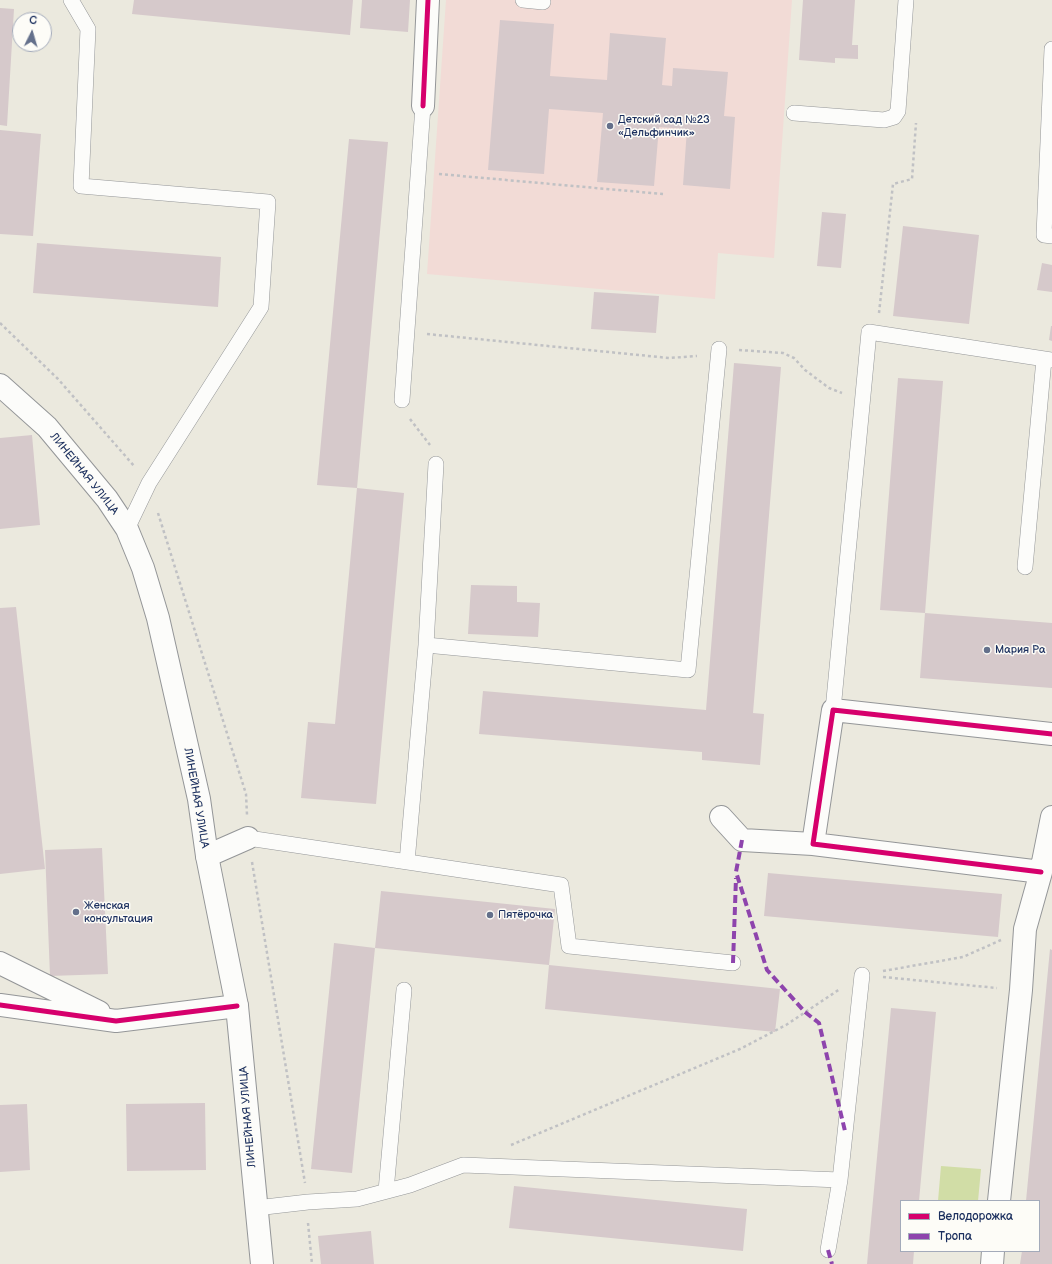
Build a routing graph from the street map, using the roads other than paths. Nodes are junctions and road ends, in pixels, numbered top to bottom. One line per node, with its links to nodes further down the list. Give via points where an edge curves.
1 (71, 0): 15 (lane, via 88,29 82,186 268,202 261,307 149,483)
2 (428, 0): 7 (street)
3 (523, 0): 5 (lane)
4 (906, 0): 8 (lane, via 898,111 894,118 884,120)
5 (543, 2)
6 (1052, 49): 9 (lane, via 1044,235)
7 (423, 106): 13 (lane)
8 (794, 113)
9 (1052, 236)
10 (719, 349): 17 (lane, via 688,670)
11 (1048, 359): 16 (lane); 18 (lane, via 869,332)
12 (0, 385): 15 (street, ЛИНЕЙНАЯ УЛИЦА, via 47,427 107,499)
13 (402, 400)
14 (436, 464): 17 (lane)
15 (127, 529): 24 (street, ЛИНЕЙНАЯ УЛИЦА, via 158,618 199,799)
16 (1025, 567)
17 (426, 645): 25 (lane)
18 (832, 710): 19 (street); 23 (street)
19 (1052, 734)
20 (721, 817): 23 (street, via 742,840)
21 (1052, 817): 26 (street)
22 (248, 838): 24 (street); 25 (lane)
23 (813, 844): 26 (street)
24 (207, 856): 32 (street, ЛИНЕЙНАЯ УЛИЦА)
25 (407, 862): 28 (lane, via 561,885 569,946)
26 (1041, 872): 36 (street, via 1025,929)
27 (0, 963): 33 (street)
28 (733, 963)
29 (862, 975): 34 (lane)
30 (404, 990): 35 (lane)
31 (0, 1005): 33 (street)
32 (237, 1006): 33 (street); 37 (street, ЛИНЕЙНАЯ УЛИЦА)
33 (116, 1021)
34 (840, 1180): 35 (lane, via 463,1165); 38 (lane)
35 (386, 1191): 37 (lane, via 357,1199)
36 (999, 1200)
37 (256, 1208): 40 (street, ЛИНЕЙНАЯ УЛИЦА)
38 (828, 1250)
39 (993, 1252): 41 (street)
40 (262, 1264)
41 (992, 1264)

